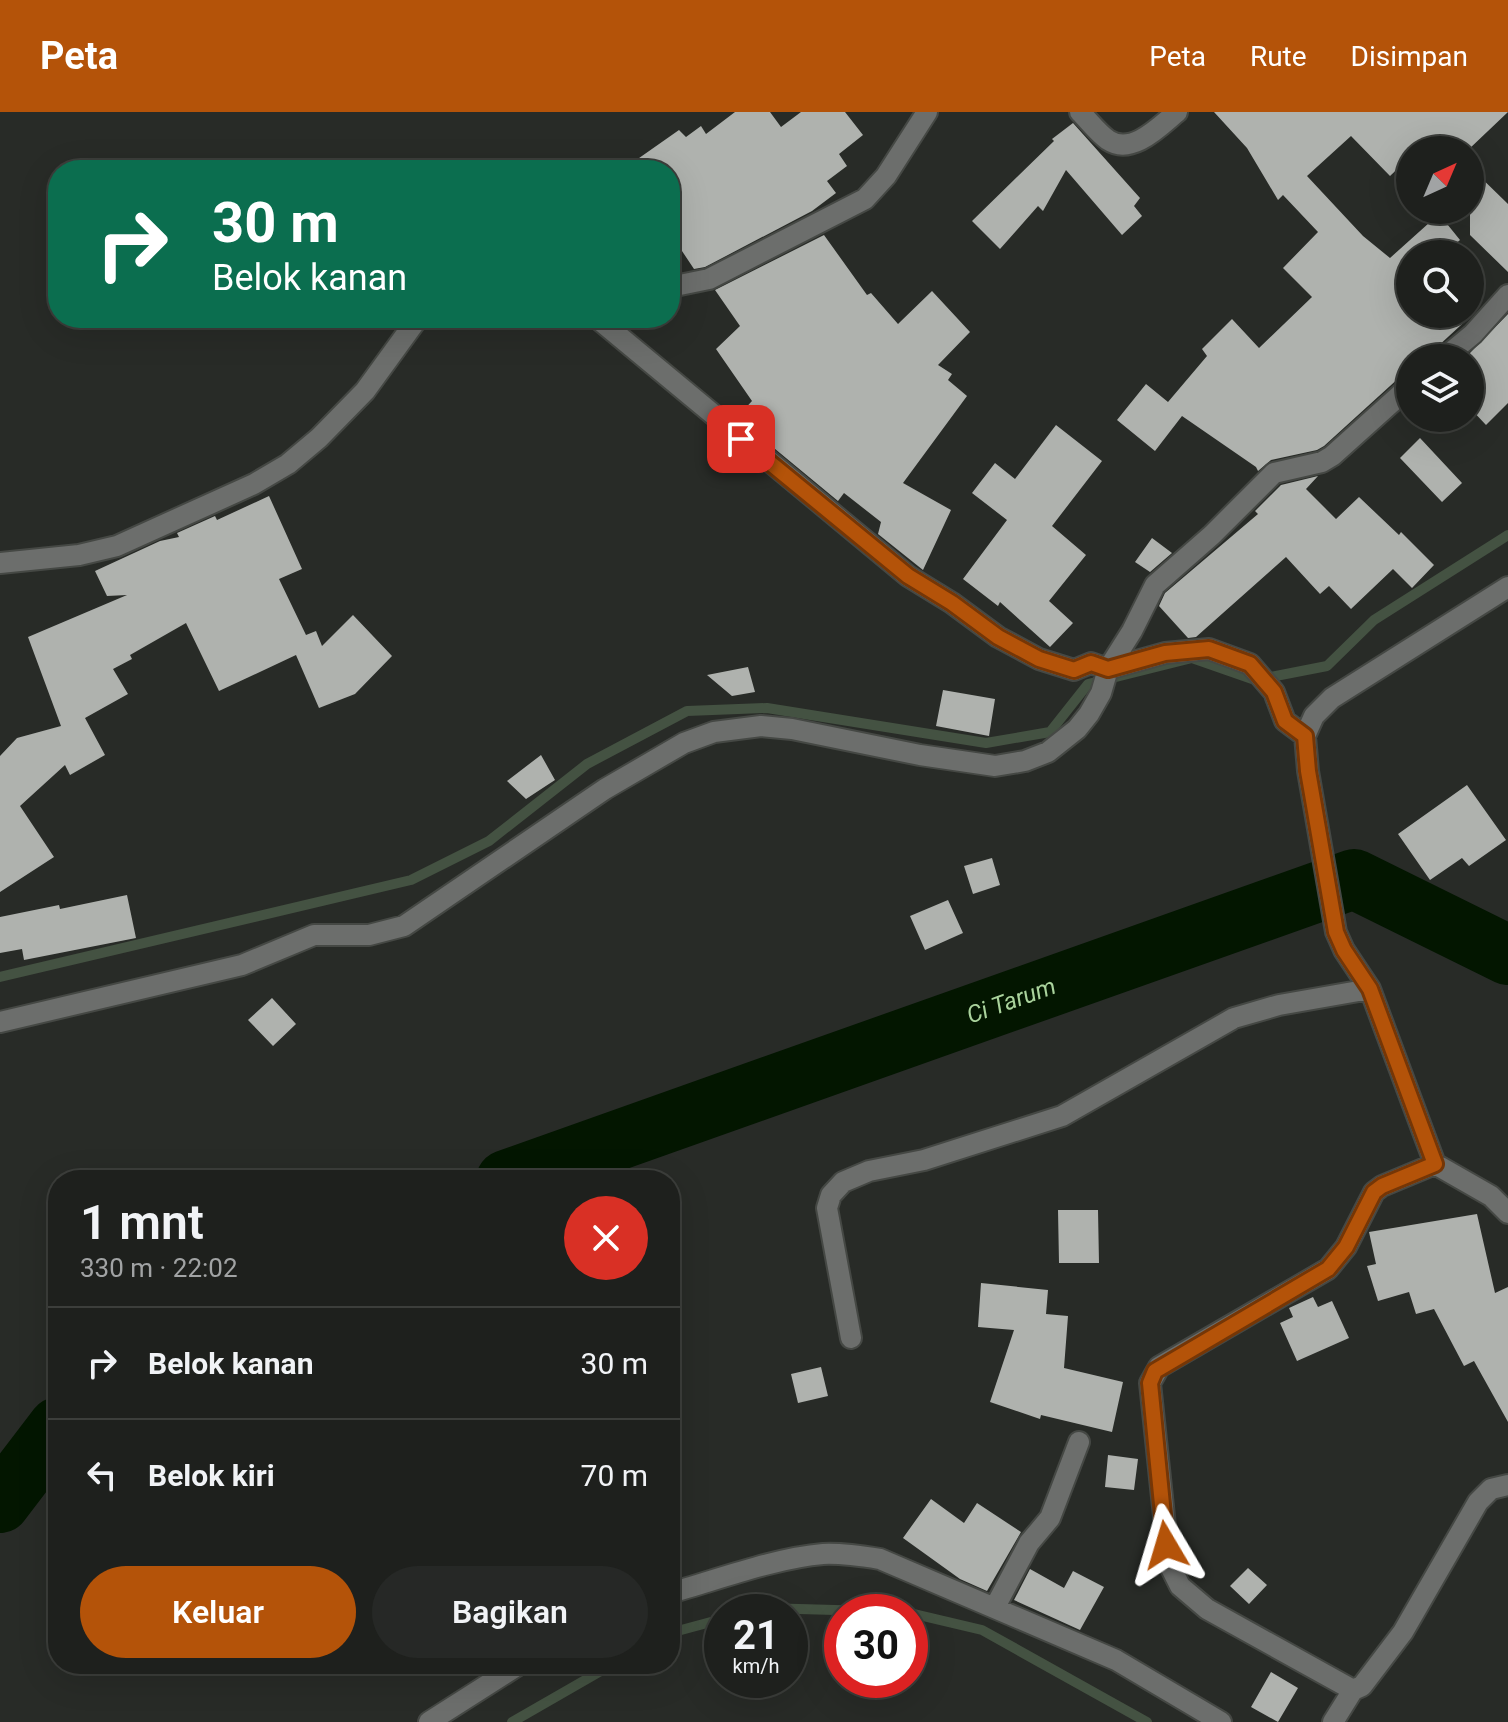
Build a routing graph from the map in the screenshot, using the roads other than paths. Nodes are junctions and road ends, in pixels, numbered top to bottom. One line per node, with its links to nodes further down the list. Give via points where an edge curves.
1 (927, 112): 4 (street, via 865,199 709,279)
2 (1080, 112): 3 (street, via 1108,140 1121,145 1146,137)
3 (1177, 112)
4 (680, 285)
5 (1508, 295): 8 (street)
6 (411, 328): 10 (street, via 337,420 288,464 254,484 117,546)
7 (610, 328): 12 (street, via 908,576 1039,659 1074,670 1091,663)
8 (1461, 344)
9 (1396, 399): 12 (street, via 1332,456 1279,470 1263,482 1155,585)
10 (0, 563)
11 (1508, 587): 13 (street, via 1332,698 1314,716)
12 (1106, 676): 13 (street, via 1165,653 1209,649 1250,664 1274,692 1285,721); 15 (street, via 1089,714 1063,742 1025,761 995,766 792,729 761,726 714,732 684,743 605,789 404,926 369,935 314,935 242,965)
13 (1305, 736): 14 (street, via 1336,932)
14 (1370, 989): 16 (street); 18 (street, via 1234,1018 1062,1116 843,1182 827,1208)
15 (0, 1022)
16 (1435, 1164): 17 (street, via 1491,1196); 24 (street, via 1374,1192 1346,1247 1328,1269 1159,1367 1150,1383 1169,1564 1180,1586 1221,1618)
17 (1508, 1213)
18 (851, 1338)
19 (1079, 1442): 22 (street, via 1050,1518 1029,1543)
20 (1508, 1485): 24 (street, via 1491,1489 1478,1502 1403,1632 1362,1686)
21 (680, 1590): 22 (street, via 795,1559 852,1554 880,1559)
22 (995, 1607): 26 (street, via 1116,1660)
23 (504, 1674): 25 (street)
24 (1353, 1690): 27 (street)
25 (429, 1722)
26 (1221, 1722)
27 (1333, 1722)

